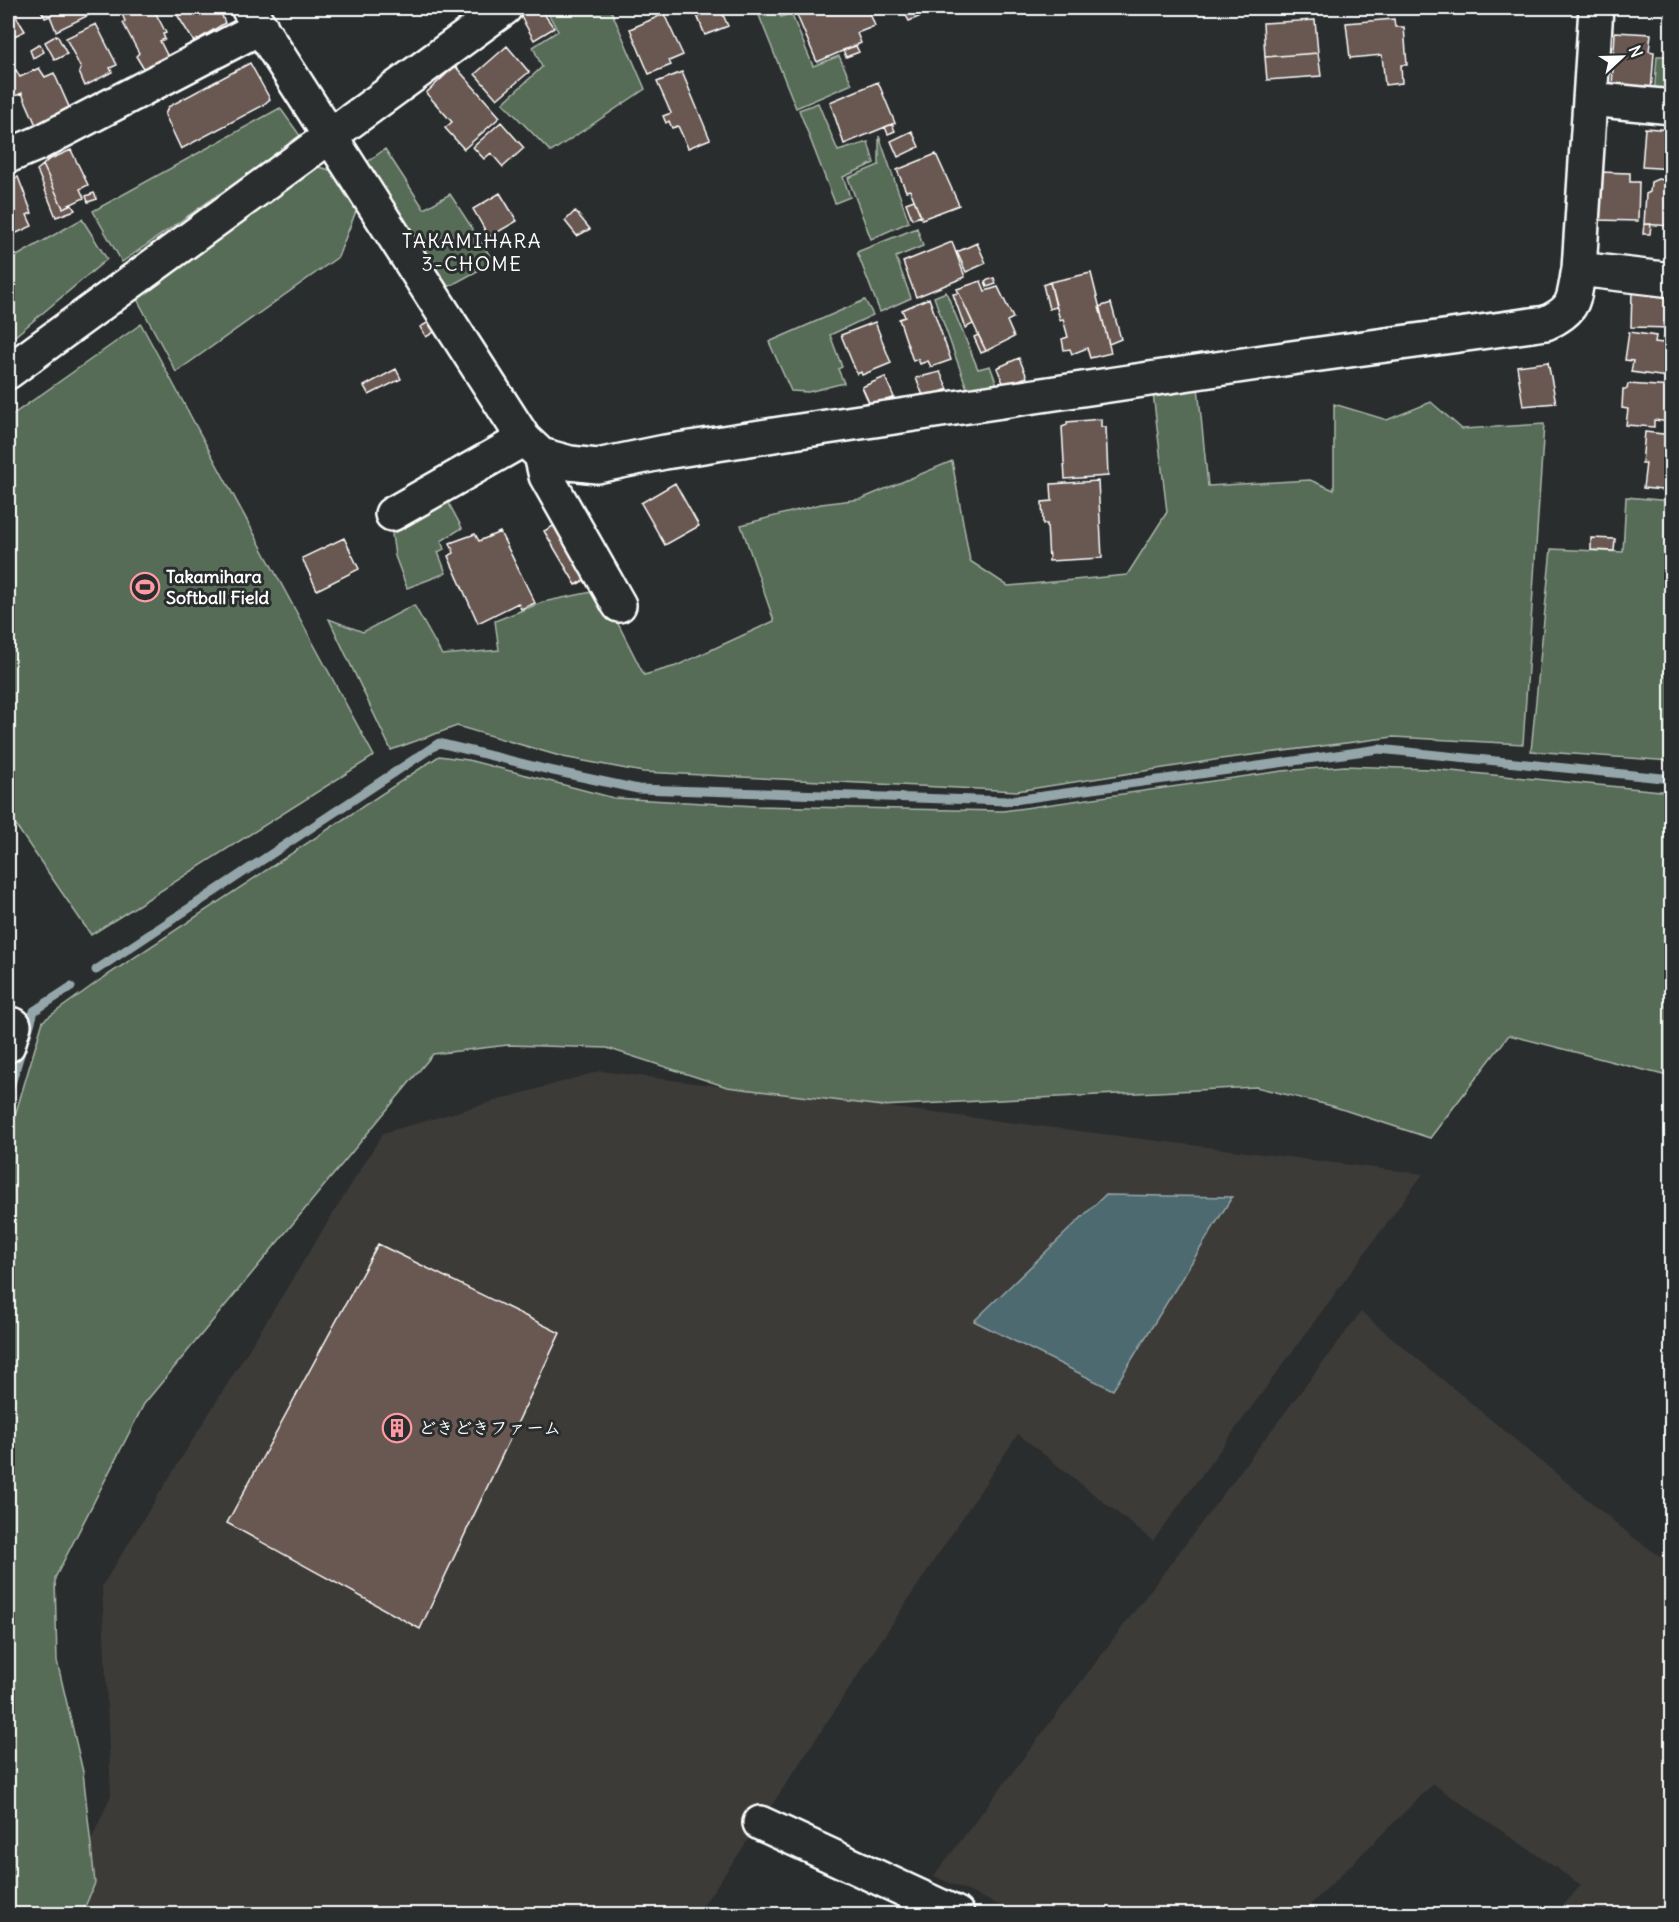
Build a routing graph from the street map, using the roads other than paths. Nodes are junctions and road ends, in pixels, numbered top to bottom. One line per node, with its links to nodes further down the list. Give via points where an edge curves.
1 (505, 8): 6 (street)
2 (1596, 8): 4 (street)
3 (255, 17): 6 (street); 7 (street, via 39,143)
4 (1590, 99): 5 (street); 8 (street)
5 (1671, 106)
6 (331, 135): 10 (street); 11 (street)
7 (10, 149)
8 (1579, 269): 9 (street); 11 (street, via 1569,310 1546,322 793,432 597,466 570,463)
9 (1671, 280)
10 (8, 372)
11 (532, 447): 12 (street); 13 (street)
12 (392, 514)
13 (619, 605)
14 (760, 1823): 15 (street)
15 (957, 1914)

